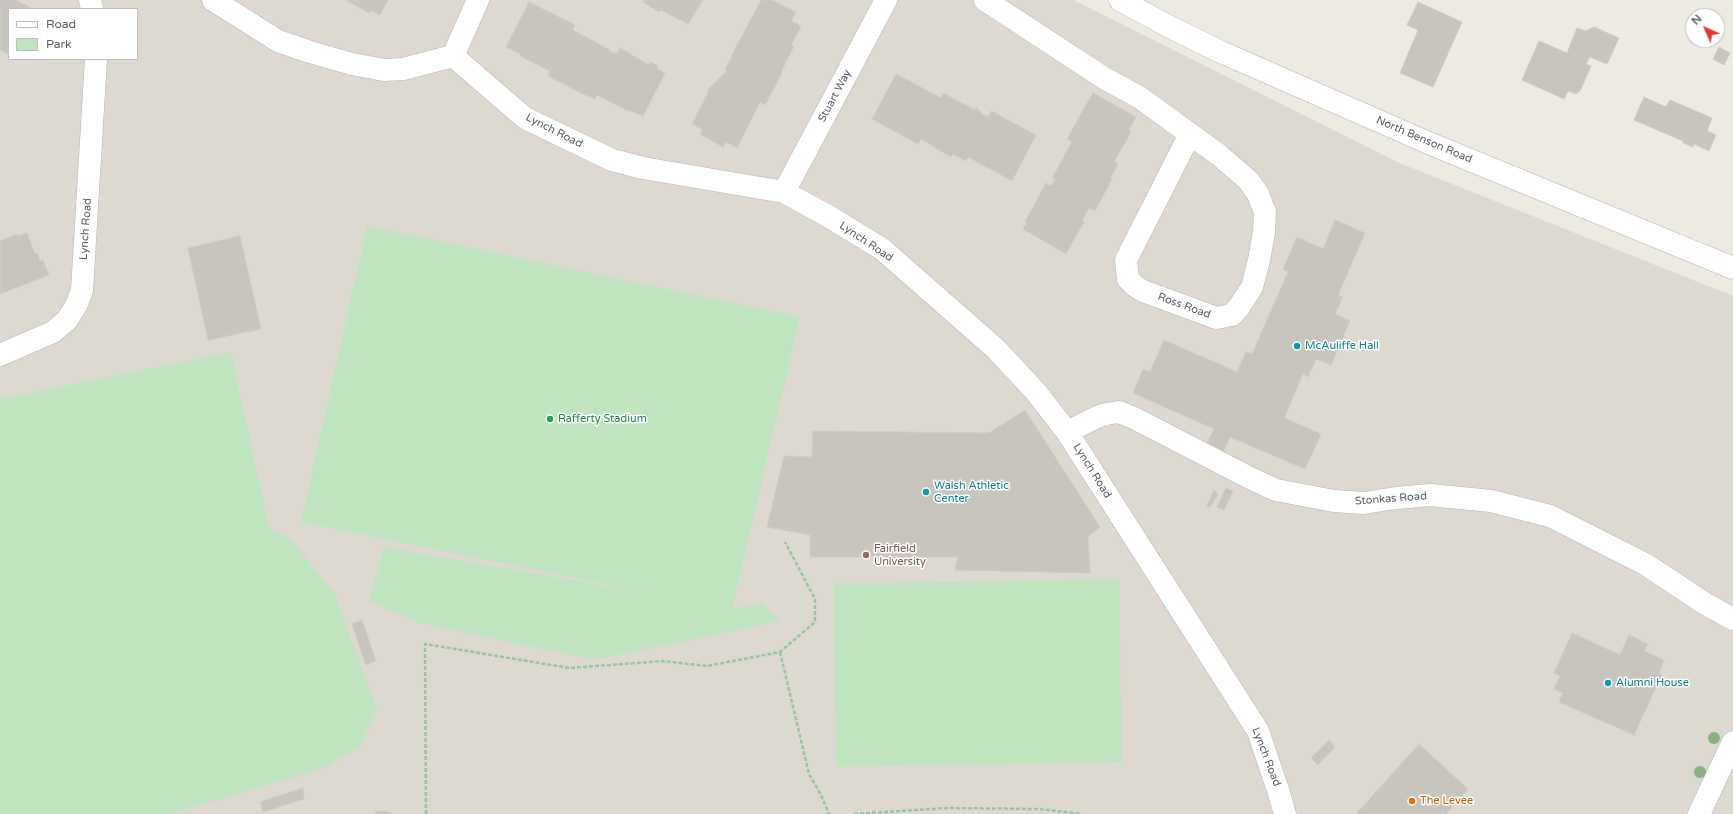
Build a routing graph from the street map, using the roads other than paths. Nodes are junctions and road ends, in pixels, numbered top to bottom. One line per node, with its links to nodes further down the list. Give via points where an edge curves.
1 (213, 0): 6 (street, via 278,41 352,64 384,70 403,69)
2 (478, 0): 6 (street)
3 (886, 0): 9 (street, Stuart Way)
4 (985, 0): 8 (street, Ross Road, via 1104,78 1139,97)
5 (1120, 0): 10 (street, North Benson Road, via 1221,52 1431,144)
6 (452, 56): 9 (street, Lynch Road, via 525,118 612,160 643,168)
7 (96, 60): 11 (street, Lynch Road, via 82,290 67,320 53,332)
8 (1190, 134): 8 (street, Ross Road, via 1248,180 1258,194 1265,212 1264,232 1252,287 1232,316 1216,318 1143,291 1128,279 1126,260)
9 (784, 192): 12 (street, Lynch Road, via 882,249 996,349 1036,392)
10 (1733, 268)
11 (0, 355)
12 (1068, 432): 13 (street, Stonkas Road, via 1097,417 1118,412 1276,490 1334,501 1364,503 1430,495 1491,500 1550,516 1645,564); 15 (street, Lynch Road, via 1258,731)
13 (1733, 619)
14 (1733, 742): 16 (street)
15 (1285, 814)
16 (1700, 814)

